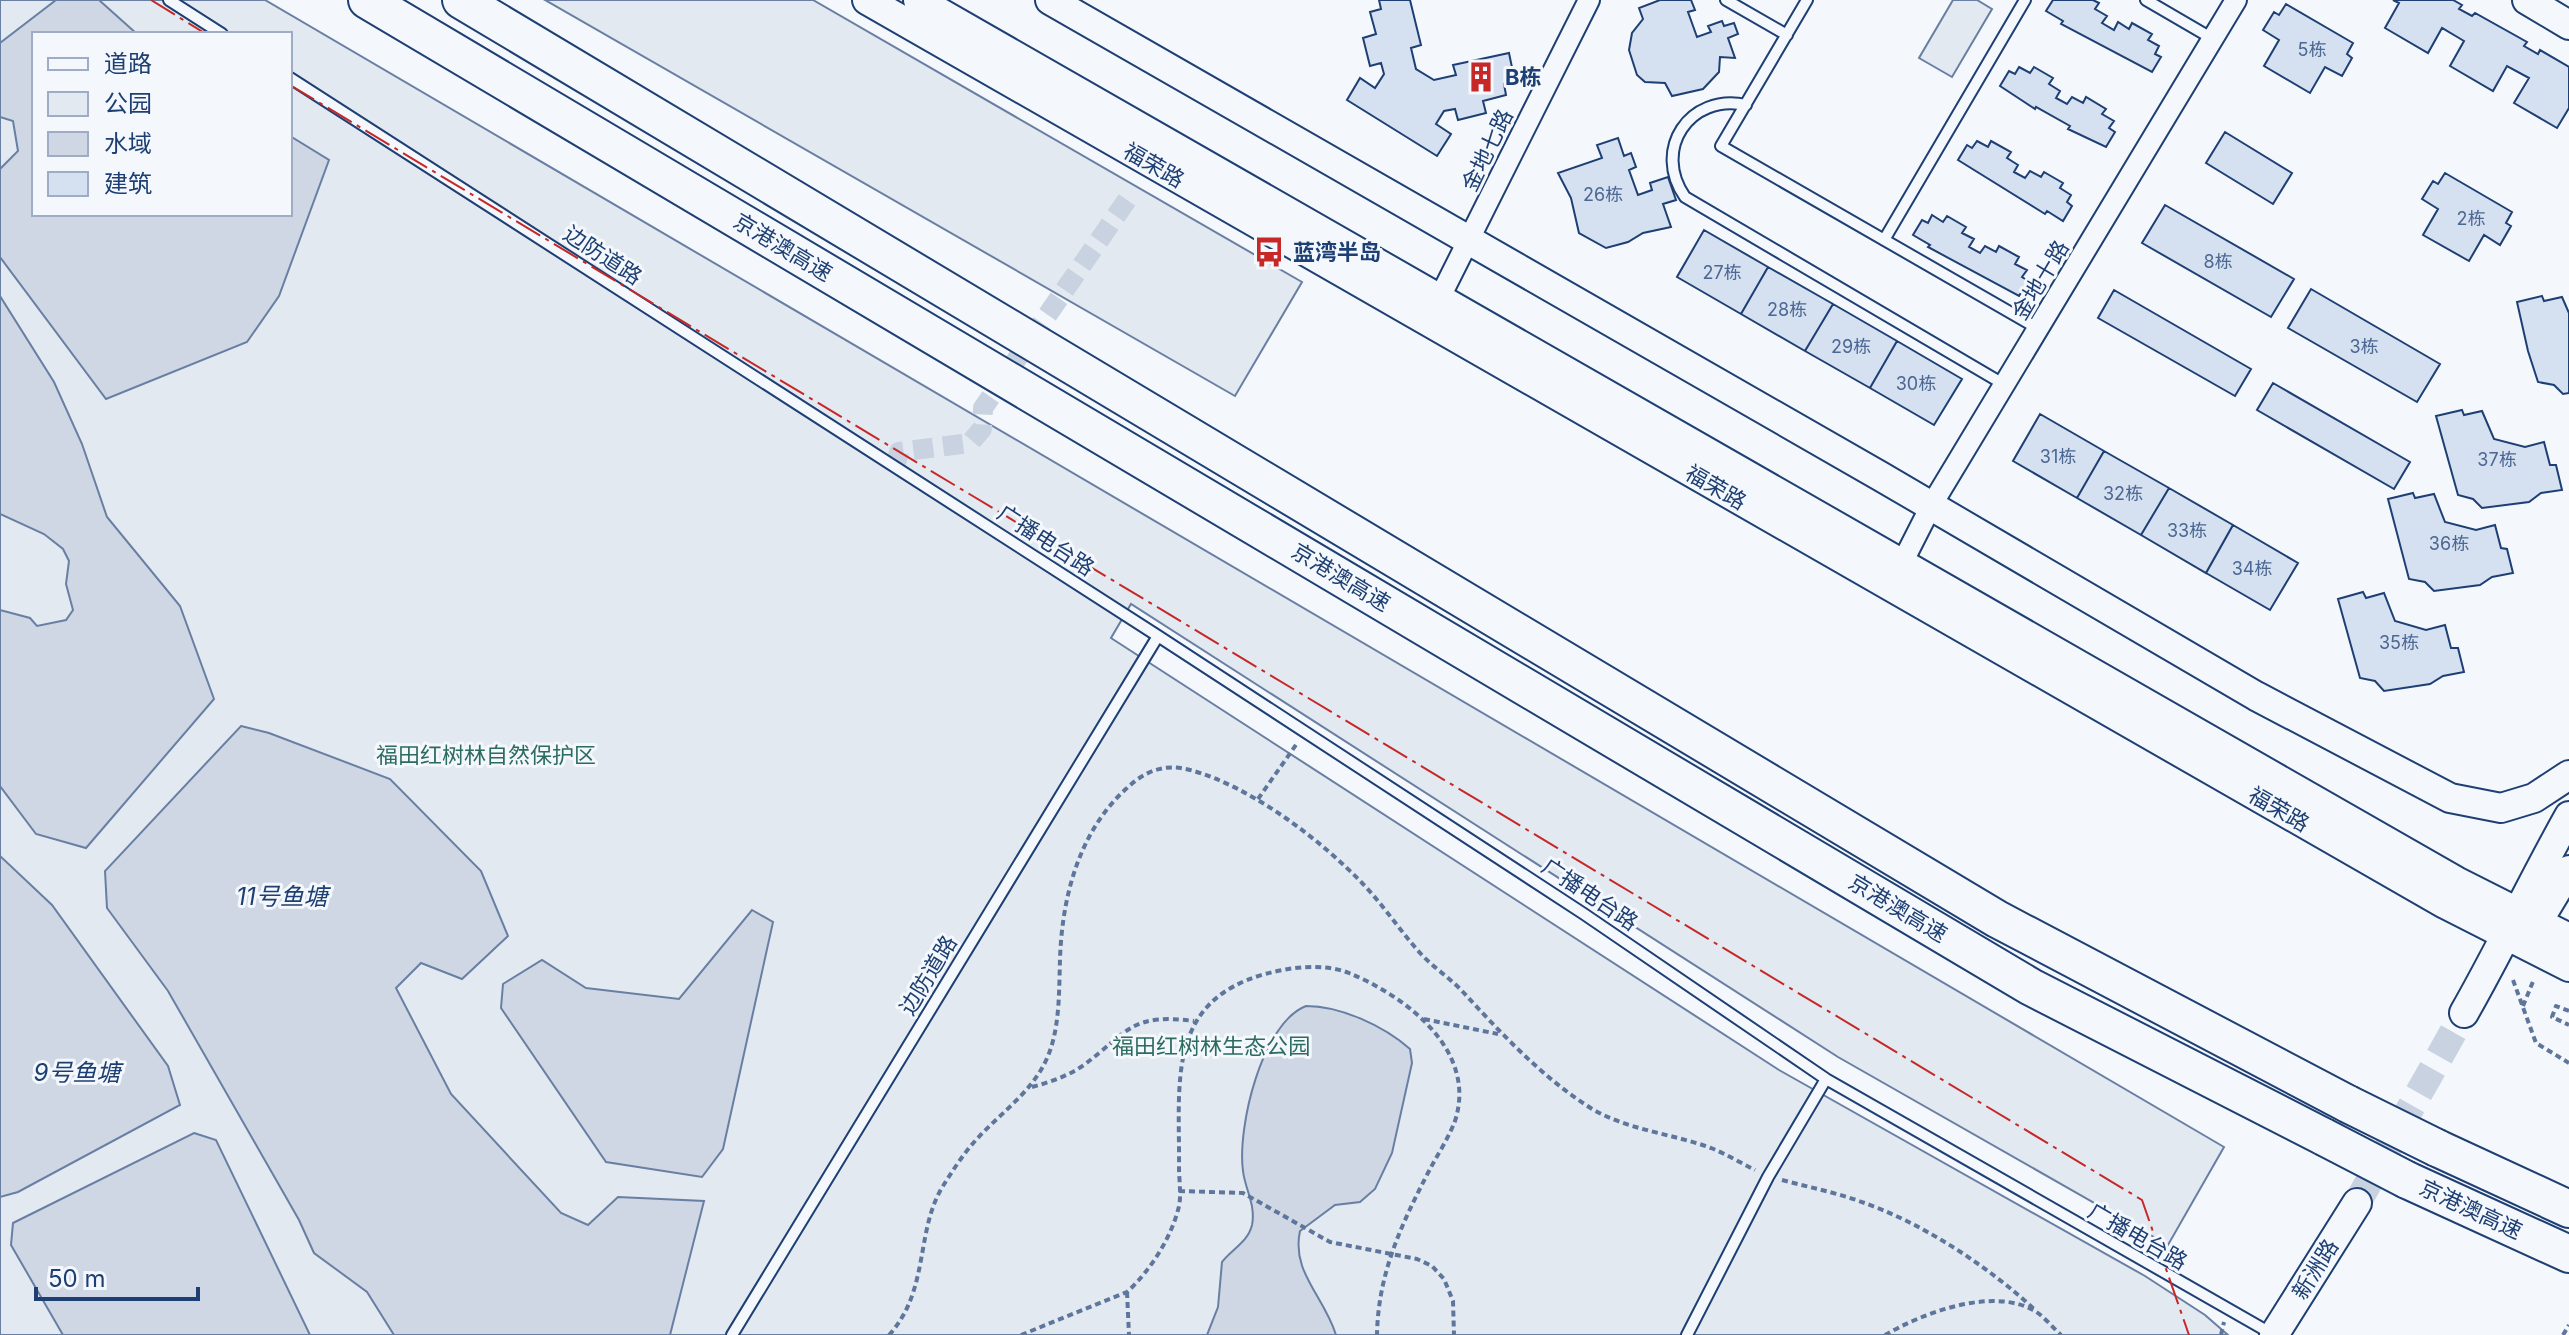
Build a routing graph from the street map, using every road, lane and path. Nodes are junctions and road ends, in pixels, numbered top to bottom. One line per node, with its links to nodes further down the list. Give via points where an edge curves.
1 (169, 0): 15 (lane)
2 (367, 0): 54 (highway, 京港澳高速, bridge, via 2031,987 2407,1180)
3 (461, 0): 52 (highway, 京港澳高速, bridge, via 1997,919 2348,1104)
4 (918, 0): 22 (main road, 福荣路)
5 (1050, 0): 20 (main road)
6 (1589, 0): 20 (street, 金地七路)
7 (1726, 0): 16 (lane)
8 (1807, 0): 16 (lane)
9 (2025, 0): 21 (lane)
10 (2146, 0): 17 (lane)
11 (2236, 0): 17 (street, 金地十路)
12 (2527, 0): 14 (main road)
13 (883, 4): 22 (main road, 福荣路)
14 (2569, 25)
15 (219, 32)
16 (1787, 35): 19 (lane)
17 (2213, 39): 23 (street, 金地十路)
18 (292, 79): 25 (lane, 边防道路)
19 (1746, 105): 21 (lane, via 1721,146); 24 (lane, via 1708,106 1680,129 1671,165 1685,197)
20 (1469, 240): 22 (street, 金地七路); 26 (main road)
21 (1884, 240): 23 (lane)
22 (1434, 310): 27 (main road, 福荣路)
23 (2039, 329): 24 (street, 金地十路)
24 (2005, 385): 26 (street, 金地十路)
25 (895, 467): 28 (lane, 广播电台路)
26 (1931, 506): 27 (street, 金地十路); 30 (main road, via 2256,696 2450,798 2501,808 2534,798)
27 (1896, 575): 34 (main road, 福荣路)
28 (1158, 636): 29 (lane, 广播电台路); 58 (lane, 边防道路)
29 (1305, 732): 31 (path); 47 (lane, 广播电台路)
30 (2569, 775)
31 (1258, 799): 45 (path, via 1363,884 1423,956); 48 (path, via 1215,776 1173,765 1140,775 1116,797 1075,867 1065,904 1057,1014 1049,1053)
32 (2569, 816): 34 (main road)
33 (2569, 870): 34 (main road)
34 (2519, 924): 35 (main road, 福荣路); 36 (main road, 福荣路); 41 (main road)
35 (2569, 938)
36 (2569, 967)
37 (2534, 979): 39 (path)
38 (2513, 980): 39 (path)
39 (2523, 1006): 46 (path, via 2536,1043)
40 (2569, 1011): 44 (path, via 2556,1006 2552,1017)
41 (2464, 1013)
42 (1423, 1019): 43 (path, via 1378,985 1339,970 1302,967 1244,980 1218,995); 45 (path); 53 (path, via 1450,1052 1459,1083 1455,1120)
43 (1194, 1021): 48 (path, via 1146,1020 1123,1030 1070,1073); 50 (path, via 1180,1055)
44 (2569, 1025)
45 (1501, 1034): 49 (path, via 1587,1107 1712,1148)
46 (2569, 1063)
47 (1826, 1079): 49 (lane); 67 (lane, 广播电台路)
48 (1032, 1087): 59 (path, via 975,1141 941,1189 917,1284)
49 (1768, 1177): 56 (path, via 1861,1201 1949,1244); 64 (lane)
50 (1179, 1191): 53 (path, via 1243,1193 1330,1242); 55 (path, via 1179,1209 1152,1264)
51 (2357, 1203): 67 (main road, 新洲路)
52 (2561, 1205)
53 (1389, 1254): 62 (path); 63 (path, via 1417,1259 1444,1279 1453,1301)
54 (2569, 1254)
55 (1127, 1292): 60 (path); 61 (path)
56 (2035, 1310): 65 (path, via 2011,1302 1976,1303 1929,1315); 66 (path)
57 (2569, 1325): 68 (path)
58 (732, 1335)
59 (889, 1335)
60 (1021, 1335)
61 (1129, 1335)
62 (1377, 1335)
63 (1454, 1335)
64 (1687, 1335)
65 (1885, 1335)
66 (2060, 1335)
67 (2274, 1335)
68 (2563, 1335)

